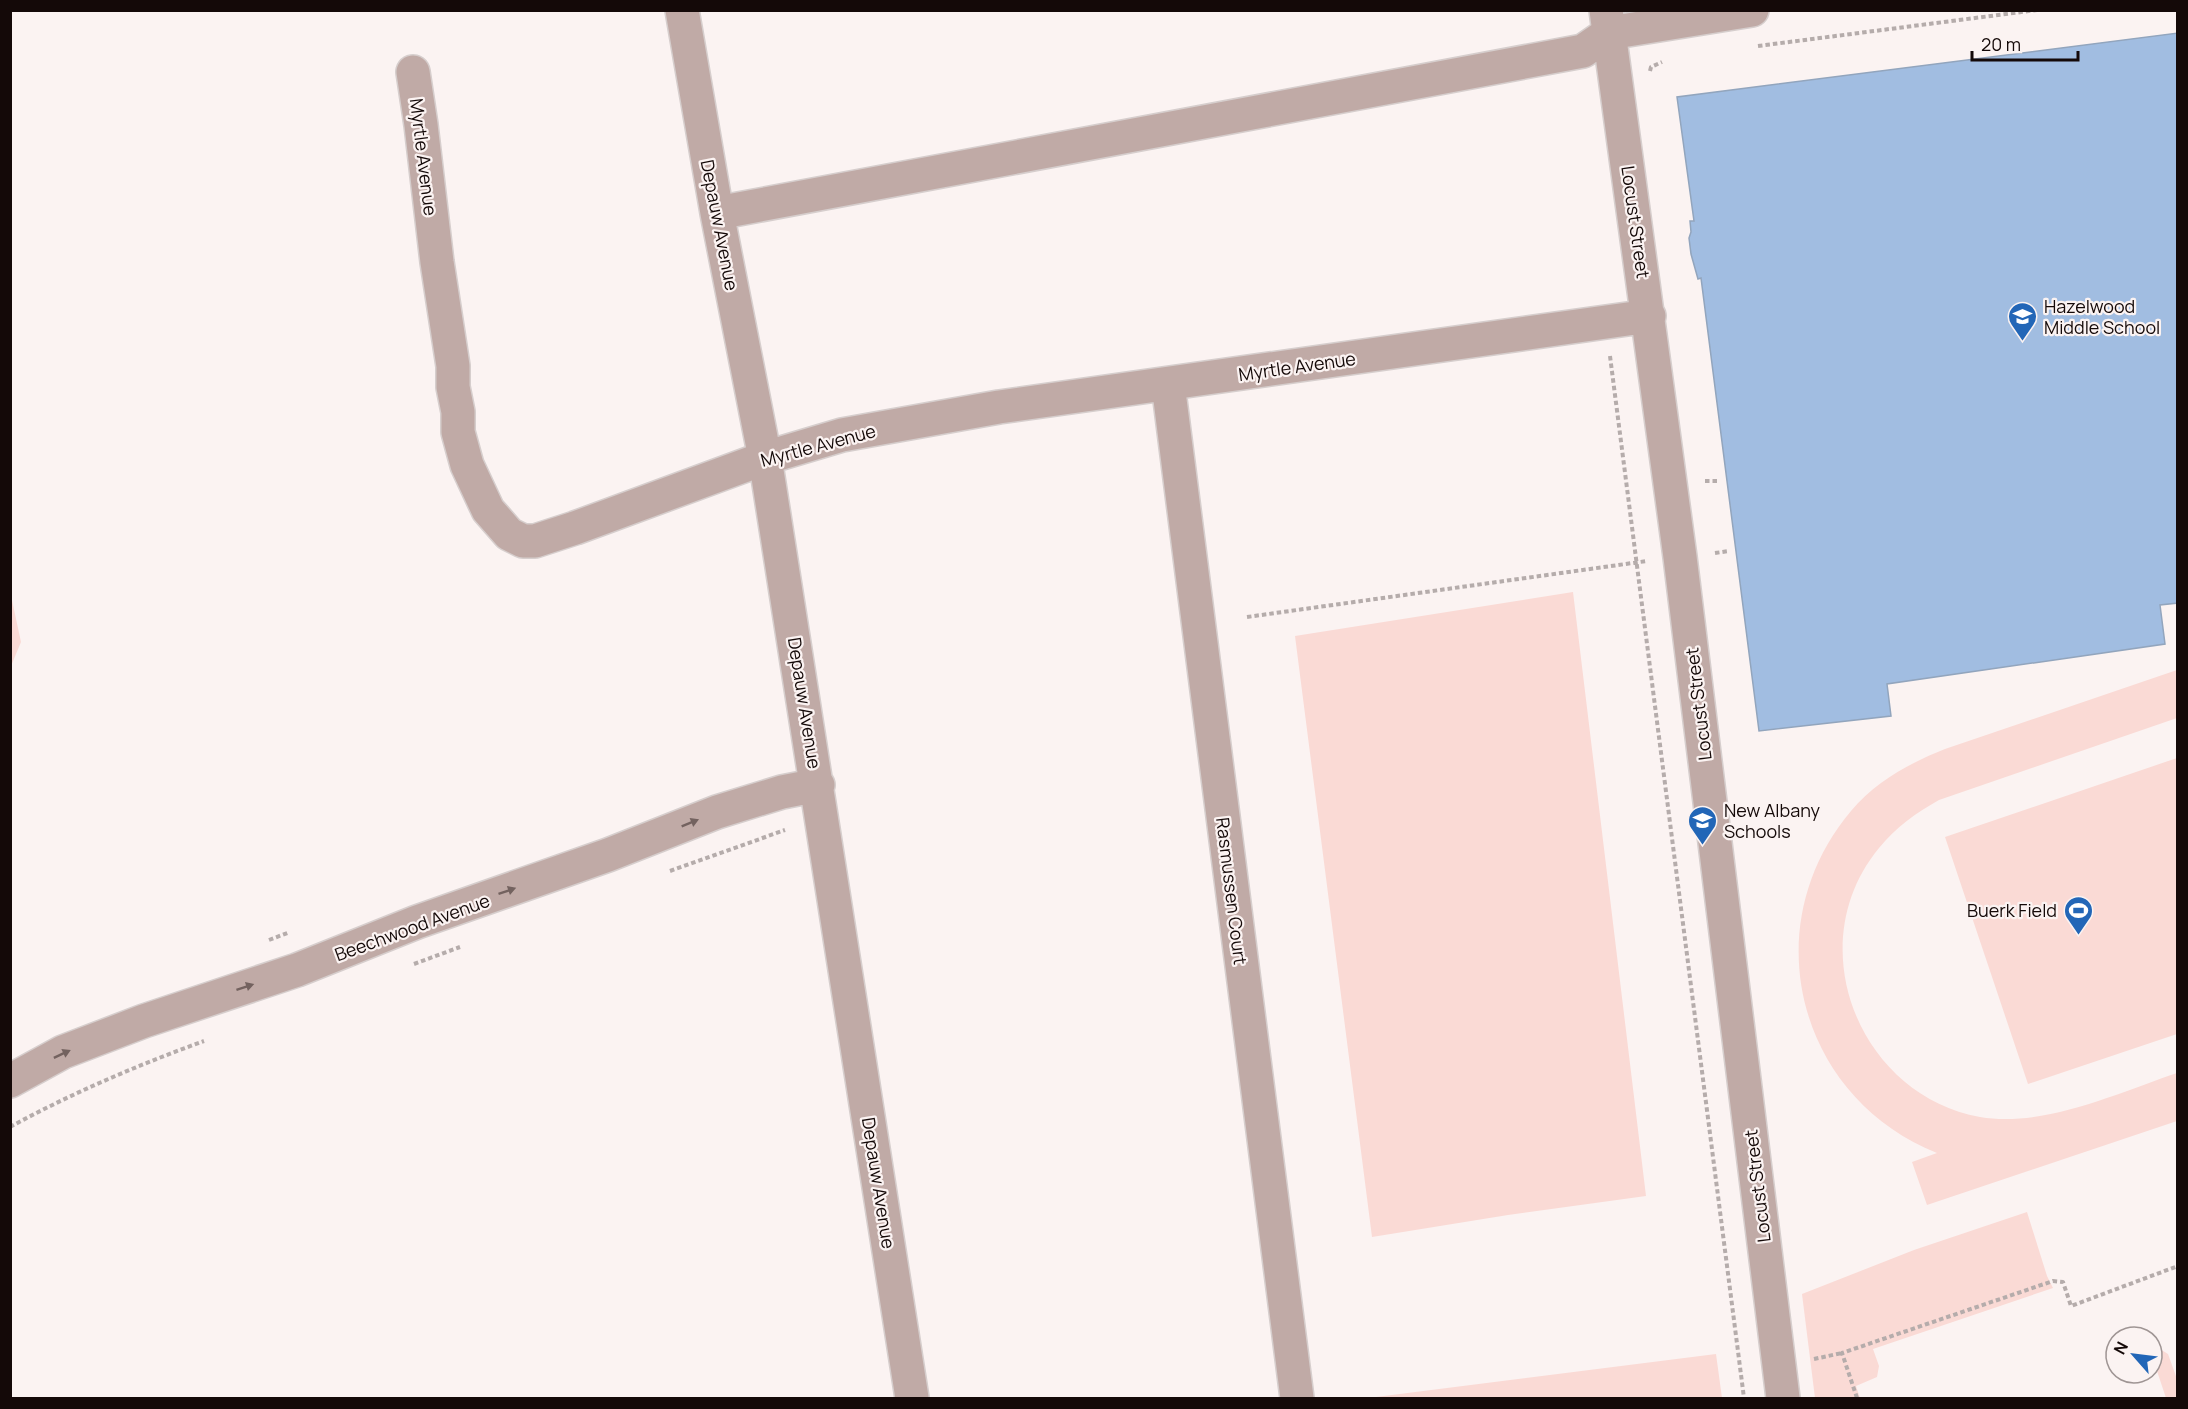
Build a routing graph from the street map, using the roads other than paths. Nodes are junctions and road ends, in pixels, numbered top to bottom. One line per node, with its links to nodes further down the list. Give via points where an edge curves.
1 (682, 10): 5 (street, Depauw Avenue)
2 (1752, 10): 3 (street)
3 (1608, 22): 5 (street, via 1583,51); 6 (street, Locust Street)
4 (413, 72): 8 (street, Myrtle Avenue, via 453,366 458,432 467,465 488,510 509,534 523,541 535,541)
5 (717, 213): 8 (street, Depauw Avenue)
6 (1649, 316): 7 (street, Myrtle Avenue); 13 (street, Locust Street)
7 (1168, 384): 8 (street, Myrtle Avenue, via 999,407 842,435); 12 (street, Rasmussen Court)
8 (765, 458): 9 (street, Depauw Avenue)
9 (818, 785): 10 (street, Beechwood Avenue, one-way to 9, via 63,1052 144,1021 297,970 717,812); 11 (street, Depauw Avenue)
10 (10, 1081)
11 (912, 1398)
12 (1297, 1398)
13 (1783, 1398)

